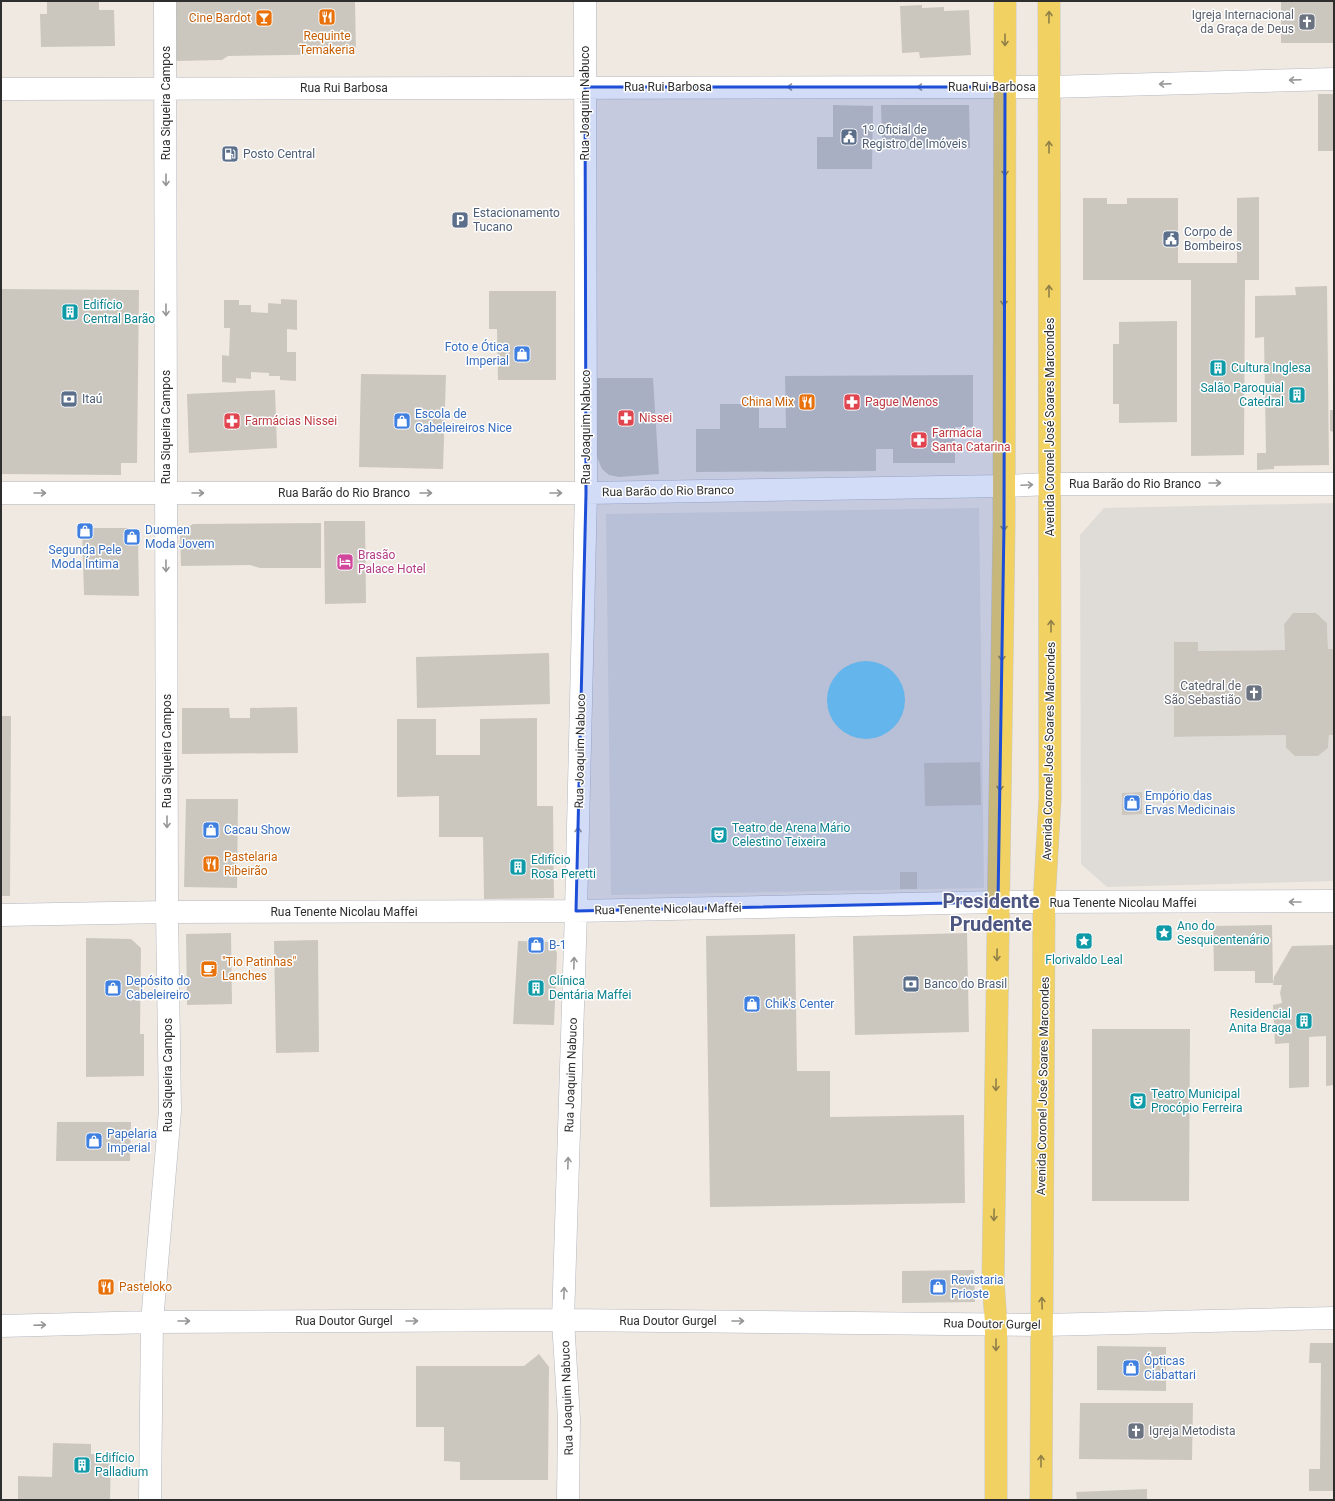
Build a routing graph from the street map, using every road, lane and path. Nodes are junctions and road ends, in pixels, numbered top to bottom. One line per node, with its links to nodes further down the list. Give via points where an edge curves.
1 (165, 1): 10 (street, Rua Siqueira Campos)
2 (585, 1): 6 (street, Rua Joaquim Nabuco)
3 (1005, 1): 7 (main road, one-way to 7)
4 (1050, 1): 8 (main road, Avenida Coronel José Soares Marcondes, one-way to 4)
5 (1334, 79): 8 (street, Rua Rui Barbosa, one-way to 8)
6 (585, 86): 7 (street, Rua Rui Barbosa, one-way to 6); 10 (street, Rua Rui Barbosa); 16 (street, Rua Joaquim Nabuco)
7 (1005, 87): 8 (street, Rua Rui Barbosa); 13 (main road, one-way to 13)
8 (1049, 87): 11 (main road, Avenida Coronel José Soares Marcondes, one-way to 8)
9 (1, 89): 10 (street, Rua Rui Barbosa)
10 (166, 89): 14 (street, Rua Siqueira Campos, one-way to 14)
11 (1050, 484): 12 (street, Rua Barão do Rio Branco, one-way to 12); 13 (street, Rua Barão do Rio Branco, one-way to 11); 19 (main road, Avenida Coronel José Soares Marcondes, one-way to 11, via 1050,799)
12 (1334, 484)
13 (1004, 486): 16 (street, Rua Barão do Rio Branco); 18 (main road, one-way to 18)
14 (165, 492): 15 (street, Rua Barão do Rio Branco, one-way to 14); 16 (street, Rua Barão do Rio Branco, one-way to 16); 21 (street, Rua Siqueira Campos, one-way to 21)
15 (1, 493)
16 (586, 493): 20 (street, Rua Joaquim Nabuco, one-way to 16)
17 (1334, 901): 19 (street, Rua Tenente Nicolau Maffei, one-way to 19)
18 (998, 902): 19 (street, Rua Tenente Nicolau Maffei); 20 (street, Rua Tenente Nicolau Maffei); 26 (main road, one-way to 26, via 993,1280)
19 (1044, 903): 27 (main road, Avenida Coronel José Soares Marcondes, one-way to 19, via 1041,1268)
20 (576, 911): 21 (street, Rua Tenente Nicolau Maffei); 24 (street, Rua Joaquim Nabuco, one-way to 20)
21 (167, 912): 22 (street, Rua Tenente Nicolau Maffei); 25 (street, Rua Siqueira Campos, via 170,1111)
22 (1, 915)
23 (1334, 1318): 27 (street, Rua Doutor Gurgel)
24 (563, 1320): 25 (street, Rua Doutor Gurgel, one-way to 24); 26 (street, Rua Doutor Gurgel, one-way to 26); 30 (street, Rua Joaquim Nabuco, via 570,1419)
25 (152, 1322): 28 (street, Rua Doutor Gurgel, one-way to 25); 29 (street, Rua Siqueira Campos)
26 (996, 1323): 27 (street, Rua Doutor Gurgel); 31 (main road, one-way to 31)
27 (1043, 1325): 32 (main road, Avenida Coronel José Soares Marcondes, one-way to 27)
28 (1, 1326)
29 (150, 1500)
30 (568, 1500)
31 (996, 1500)
32 (1041, 1500)

